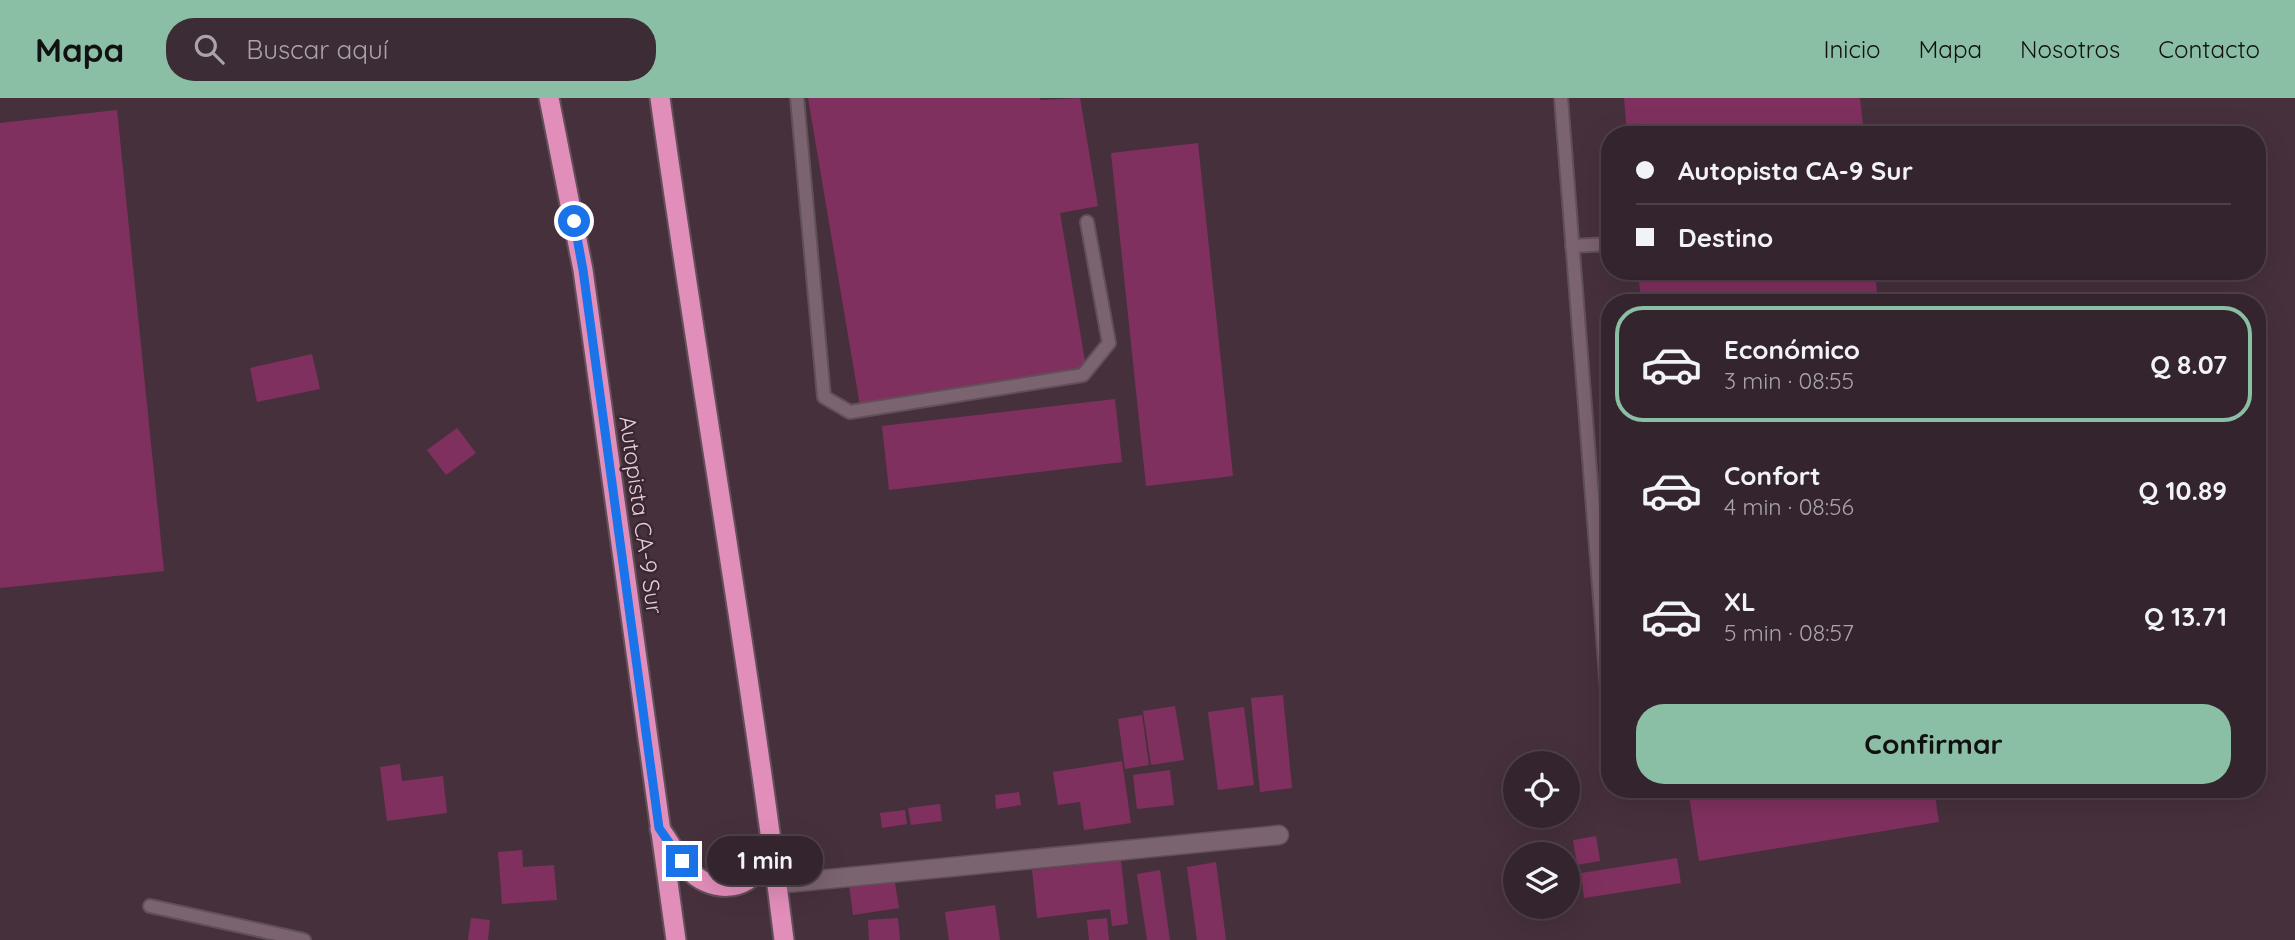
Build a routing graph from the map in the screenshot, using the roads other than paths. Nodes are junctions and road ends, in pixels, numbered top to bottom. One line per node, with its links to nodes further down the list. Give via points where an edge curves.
1 (549, 98): 9 (highway, Autopista CA-9 Sur, via 583,270)
2 (660, 98): 11 (highway)
3 (797, 98): 5 (lane, via 824,397 849,412 1083,375 1109,343)
4 (1561, 98): 7 (lane)
5 (1087, 222)
6 (1601, 244): 7 (lane)
7 (1572, 246): 8 (lane)
8 (1601, 613)
9 (659, 828): 11 (highway, via 689,870 720,887 736,886 754,874); 15 (highway, Autopista CA-9 Sur)
10 (1279, 835): 12 (street)
11 (771, 837): 12 (highway)
12 (777, 884): 16 (highway)
13 (150, 906): 14 (lane)
14 (304, 940)
15 (676, 940)
16 (783, 940)

